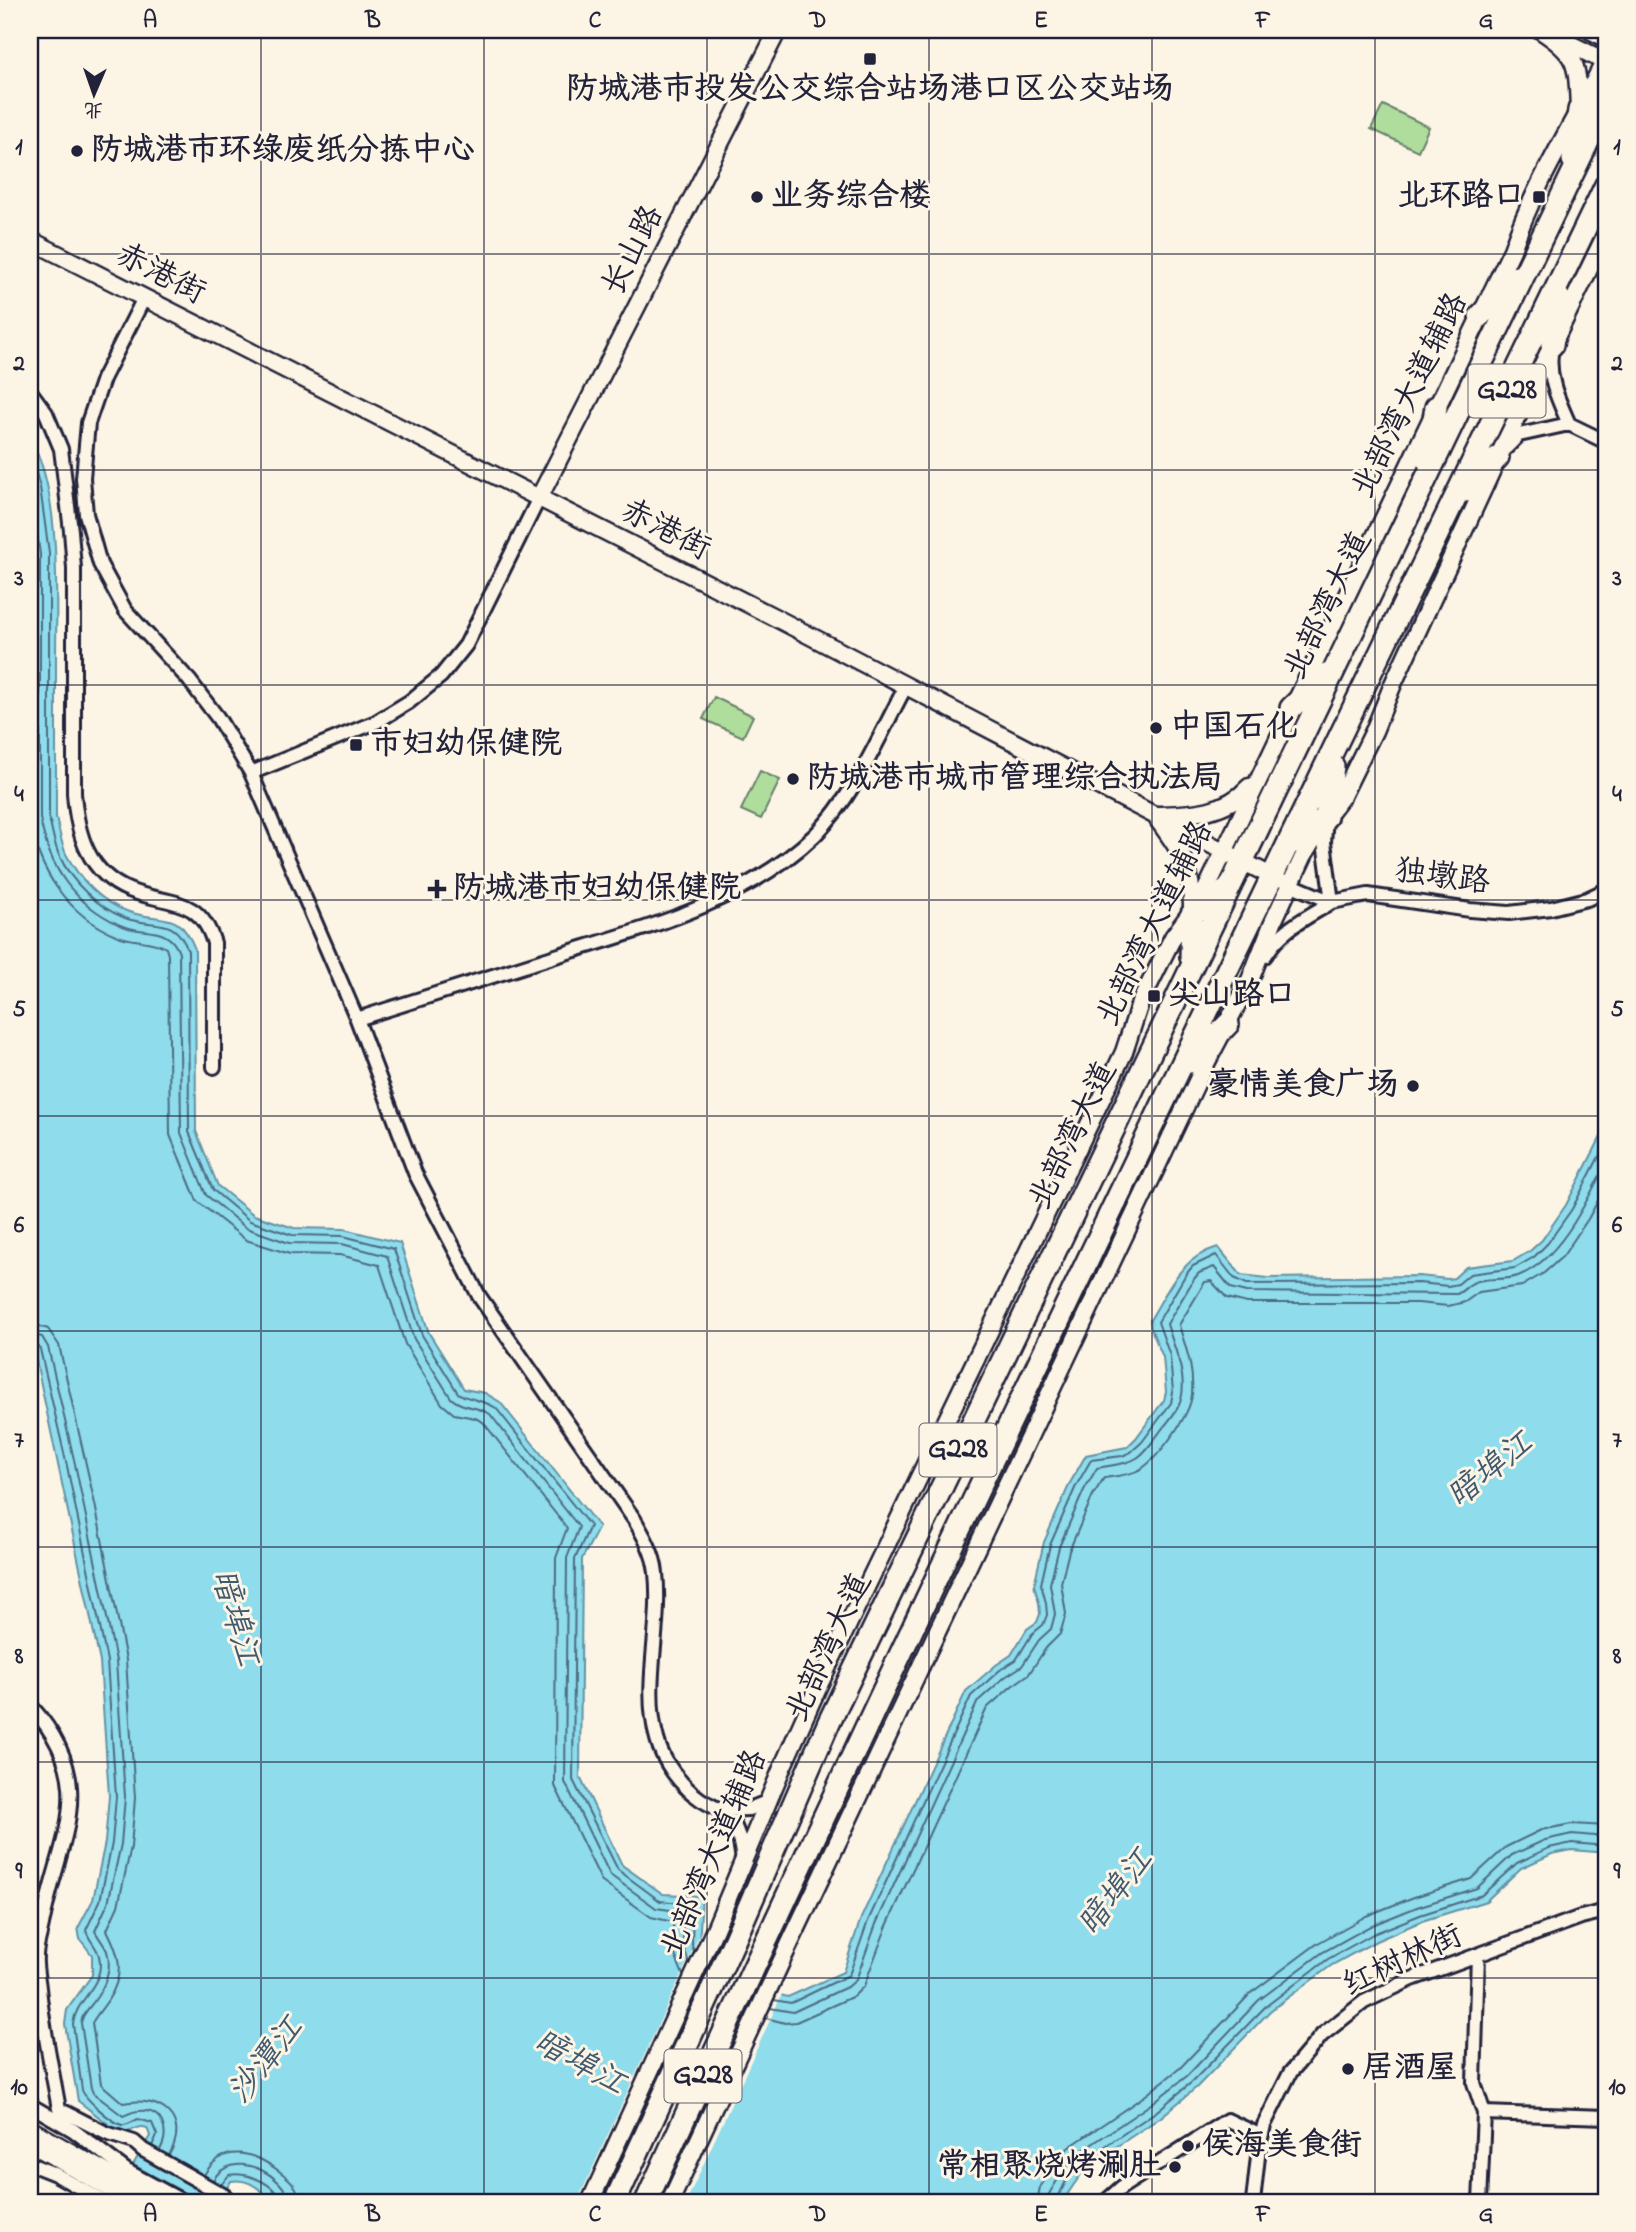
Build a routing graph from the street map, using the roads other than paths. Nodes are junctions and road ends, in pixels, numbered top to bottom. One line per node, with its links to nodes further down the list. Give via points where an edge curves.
1 (778, 30): 24 (main road, 长山路)
2 (1541, 30): 5 (main road); 8 (main road, via 1568,51 1578,76)
3 (1590, 30): 4 (main road)
4 (1606, 38)
5 (1606, 60): 8 (main road, 北部湾大道辅路)
6 (1606, 94): 8 (highway)
7 (1606, 104): 9 (highway, 北部湾大道 / G228)
8 (1579, 110): 9 (highway); 16 (main road, 北部湾大道辅路, via 1522,220)
9 (1571, 178): 13 (highway, 北部湾大道 / G228)
10 (1606, 185): 14 (highway, 北部湾大道 / G228)
11 (1606, 234): 17 (main road)
12 (30, 240): 15 (main road, 赤港街)
13 (1530, 263): 16 (highway); 23 (highway, 北部湾大道 / G228)
14 (1562, 277): 17 (highway); 25 (highway, 北部湾大道 / G228)
15 (144, 298): 24 (main road, 赤港街); 30 (street, via 103,380 88,423 83,478 86,514 100,564 125,610 189,680)
16 (1480, 316): 19 (main road, 北部湾大道辅路)
17 (1552, 345): 20 (street, via 1549,366 1555,394); 22 (main road)
18 (30, 391): 45 (street, via 46,413 61,449 71,531 75,568 74,793 82,843 106,877 128,890 192,909 207,926 214,943)
19 (1436, 407): 23 (highway); 28 (main road, 北部湾大道辅路)
20 (1569, 424): 21 (street); 22 (street, via 1519,435)
21 (1606, 442)
22 (1498, 457): 25 (highway); 33 (main road, via 1374,731 1342,796)
23 (1423, 485): 26 (highway, 北部湾大道 / G228)
24 (539, 498): 27 (main road, 赤港街); 30 (street, via 466,645 441,676 376,722)
25 (1452, 505): 29 (highway, 北部湾大道 / G228)
26 (1336, 664): 28 (highway); 35 (highway, 北部湾大道 / G228)
27 (906, 686): 32 (main road, 赤港街); 43 (street, via 839,805 816,834 770,873 684,915)
28 (1291, 708): 31 (main road, 北部湾大道辅路)
29 (1336, 747): 33 (highway); 34 (highway, 北部湾大道 / G228)
30 (251, 773): 43 (street)
31 (1258, 778): 32 (main road, via 1241,797 1223,807 1194,814); 35 (main road, 北部湾大道辅路)
32 (1154, 815): 35 (main road, 赤港街); 40 (main road, via 1182,853 1190,876)
33 (1326, 817): 34 (highway); 36 (main road); 39 (street, via 1324,842)
34 (1288, 846): 36 (highway, 北部湾大道 / G228)
35 (1232, 856): 36 (main road, 赤港街); 37 (highway, 北部湾大道 / G228); 40 (main road, 北部湾大道辅路)
36 (1281, 880): 39 (street); 42 (main road); 46 (highway, 北部湾大道 / G228)
37 (1228, 889): 40 (highway); 41 (highway, 北部湾大道 / G228)
38 (1606, 890): 39 (street, 独墩路, via 1551,908 1509,913 1368,895)
39 (1332, 902): 42 (street, 独墩路, via 1290,926 1273,943)
40 (1192, 914): 41 (highway); 48 (main road, 北部湾大道辅路, via 1173,937 1140,1003 1124,1052 818,1687)
41 (1191, 967): 68 (highway, 北部湾大道 / G228, via 829,1722)
42 (1250, 981): 44 (main road)
43 (357, 1019): 49 (street, via 415,1173 479,1296 648,1542 656,1571 652,1704 657,1741 682,1783)
44 (1228, 1024): 46 (highway); 70 (main road)
45 (214, 1067)
46 (1177, 1076): 69 (highway, 北部湾大道 / G228)
47 (30, 1705): 57 (street, via 65,1757 71,1803 36,1956 42,2017 59,2109)
48 (769, 1801): 49 (street, via 749,1809); 50 (main road, 北部湾大道辅路)
49 (721, 1810): 50 (street, via 736,1829)
50 (744, 1864): 67 (main road, 北部湾大道辅路)
51 (1606, 1912): 52 (street, 红树林街)
52 (1478, 1955): 54 (street, via 1474,2083); 58 (street, 红树林街, via 1364,2002 1322,2035 1290,2074)
53 (30, 2105): 60 (street)
54 (1484, 2113): 55 (street); 73 (street)
55 (1606, 2117)
56 (30, 2129): 62 (main road)
57 (106, 2133): 60 (street); 63 (street, via 134,2142)
58 (1261, 2136): 71 (street, via 1227,2120); 72 (street, 红树林街)
59 (30, 2143): 62 (main road)
60 (105, 2152): 62 (street)
61 (30, 2164): 62 (street)
62 (116, 2186): 64 (main road); 65 (main road); 66 (street)
63 (225, 2196)
64 (133, 2202)
65 (158, 2202)
66 (184, 2202)
67 (590, 2202)
68 (615, 2202)
69 (646, 2202)
70 (670, 2202)
71 (1105, 2202)
72 (1253, 2202)
73 (1480, 2202)

